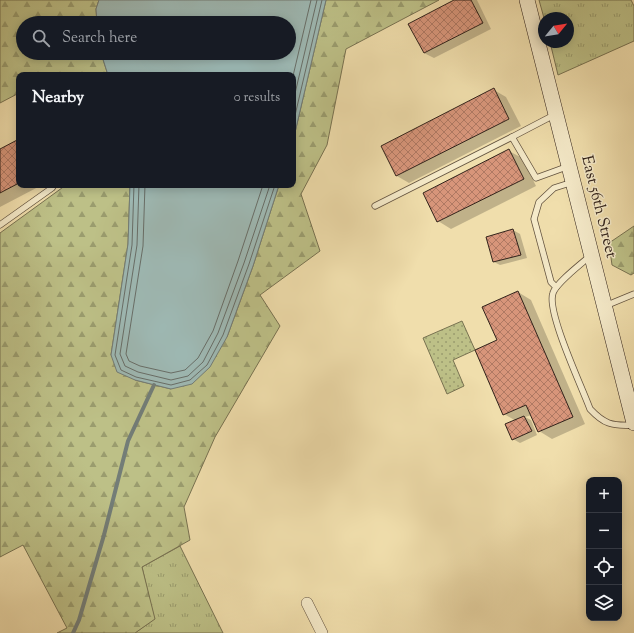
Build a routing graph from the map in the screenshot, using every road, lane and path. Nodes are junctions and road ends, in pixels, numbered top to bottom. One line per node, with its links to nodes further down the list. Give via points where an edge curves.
1 (527, 0): 2 (street, East 56th Street)
2 (556, 114): 3 (lane); 4 (street, East 56th Street)
3 (512, 137): 4 (lane, via 536,178); 7 (lane)
4 (569, 166): 5 (street, East 56th Street)
5 (573, 182): 9 (street, East 56th Street); 10 (lane, via 554,188 539,202 534,219 551,282)
6 (52, 188): 8 (lane)
7 (375, 206)
8 (0, 225)
9 (591, 255): 10 (lane); 12 (street, East 56th Street)
10 (556, 287): 13 (lane, via 552,294 556,322 590,409 607,423)
11 (634, 294): 12 (lane)
12 (604, 306): 13 (street, East 56th Street)
13 (634, 424)
14 (307, 603): 15 (street)
15 (322, 633)

